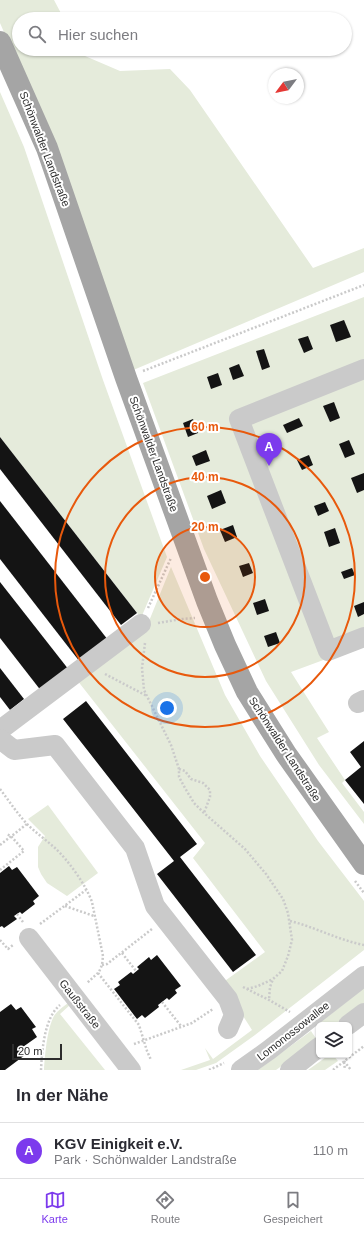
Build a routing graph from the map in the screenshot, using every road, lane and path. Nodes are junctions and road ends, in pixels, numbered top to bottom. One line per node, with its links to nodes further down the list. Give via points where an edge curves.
1 (0, 42): 4 (main road, Schönwalder Landstraße, via 47,148)
2 (364, 285): 4 (path)
3 (364, 369): 8 (street, via 239,419 328,651)
4 (126, 378): 20 (main road, Schönwalder Landstraße, via 207,601 244,685 286,754)
5 (173, 554): 7 (path)
6 (198, 618): 7 (path, via 182,619)
7 (148, 629): 9 (street); 10 (path, via 142,668 144,690)
8 (364, 636)
9 (88, 664): 10 (path); 11 (street)
10 (148, 696): 13 (path)
11 (0, 730)
12 (0, 739): 25 (street, via 14,750 55,745 135,848 155,906)
13 (179, 769): 15 (path, via 179,777 185,788); 15 (path, via 210,790 210,798)
14 (0, 789): 16 (path)
15 (204, 813): 26 (path, via 245,849 266,874 282,899)
16 (27, 824): 18 (path); 22 (path, via 56,849)
17 (6, 834): 18 (path)
18 (11, 836): 19 (path); 21 (path, via 24,851)
19 (0, 845)
20 (364, 864)
21 (0, 870)
22 (86, 890): 23 (path); 24 (path)
23 (65, 906): 24 (path); 27 (path, via 26,935)
24 (95, 916): 30 (path, via 103,956)
25 (165, 919): 29 (path); 36 (street)
26 (290, 922): 28 (path); 34 (path, via 292,940 288,956 282,970)
27 (29, 938): 37 (street, Gaußstraße)
28 (364, 945)
29 (122, 953): 30 (path); 31 (path)
30 (102, 965): 32 (path)
31 (136, 971)
32 (98, 973): 37 (path); 45 (path, via 139,1025)
33 (364, 976): 52 (street, Lomonossowallee)
34 (273, 979): 35 (path); 38 (path)
35 (246, 989): 36 (path); 38 (path)
36 (235, 993): 43 (path, via 192,1023); 44 (street, via 234,1015)
37 (73, 994): 50 (street, Gaußstraße); 51 (path, via 51,1015 44,1041)
38 (269, 1000): 41 (path)
39 (162, 1002): 43 (path)
40 (364, 1013): 42 (street)
41 (294, 1015)
42 (352, 1022)
43 (181, 1026): 45 (path)
44 (228, 1029)
45 (143, 1040): 48 (path); 50 (path, via 133,1044)
46 (364, 1046): 49 (path)
47 (316, 1049): 53 (street)
48 (151, 1060)
49 (344, 1061): 54 (path); 55 (path); 56 (path)
50 (125, 1063)
51 (42, 1070)
52 (241, 1070)
53 (290, 1070)
54 (333, 1070)
55 (345, 1070)
56 (351, 1070)

